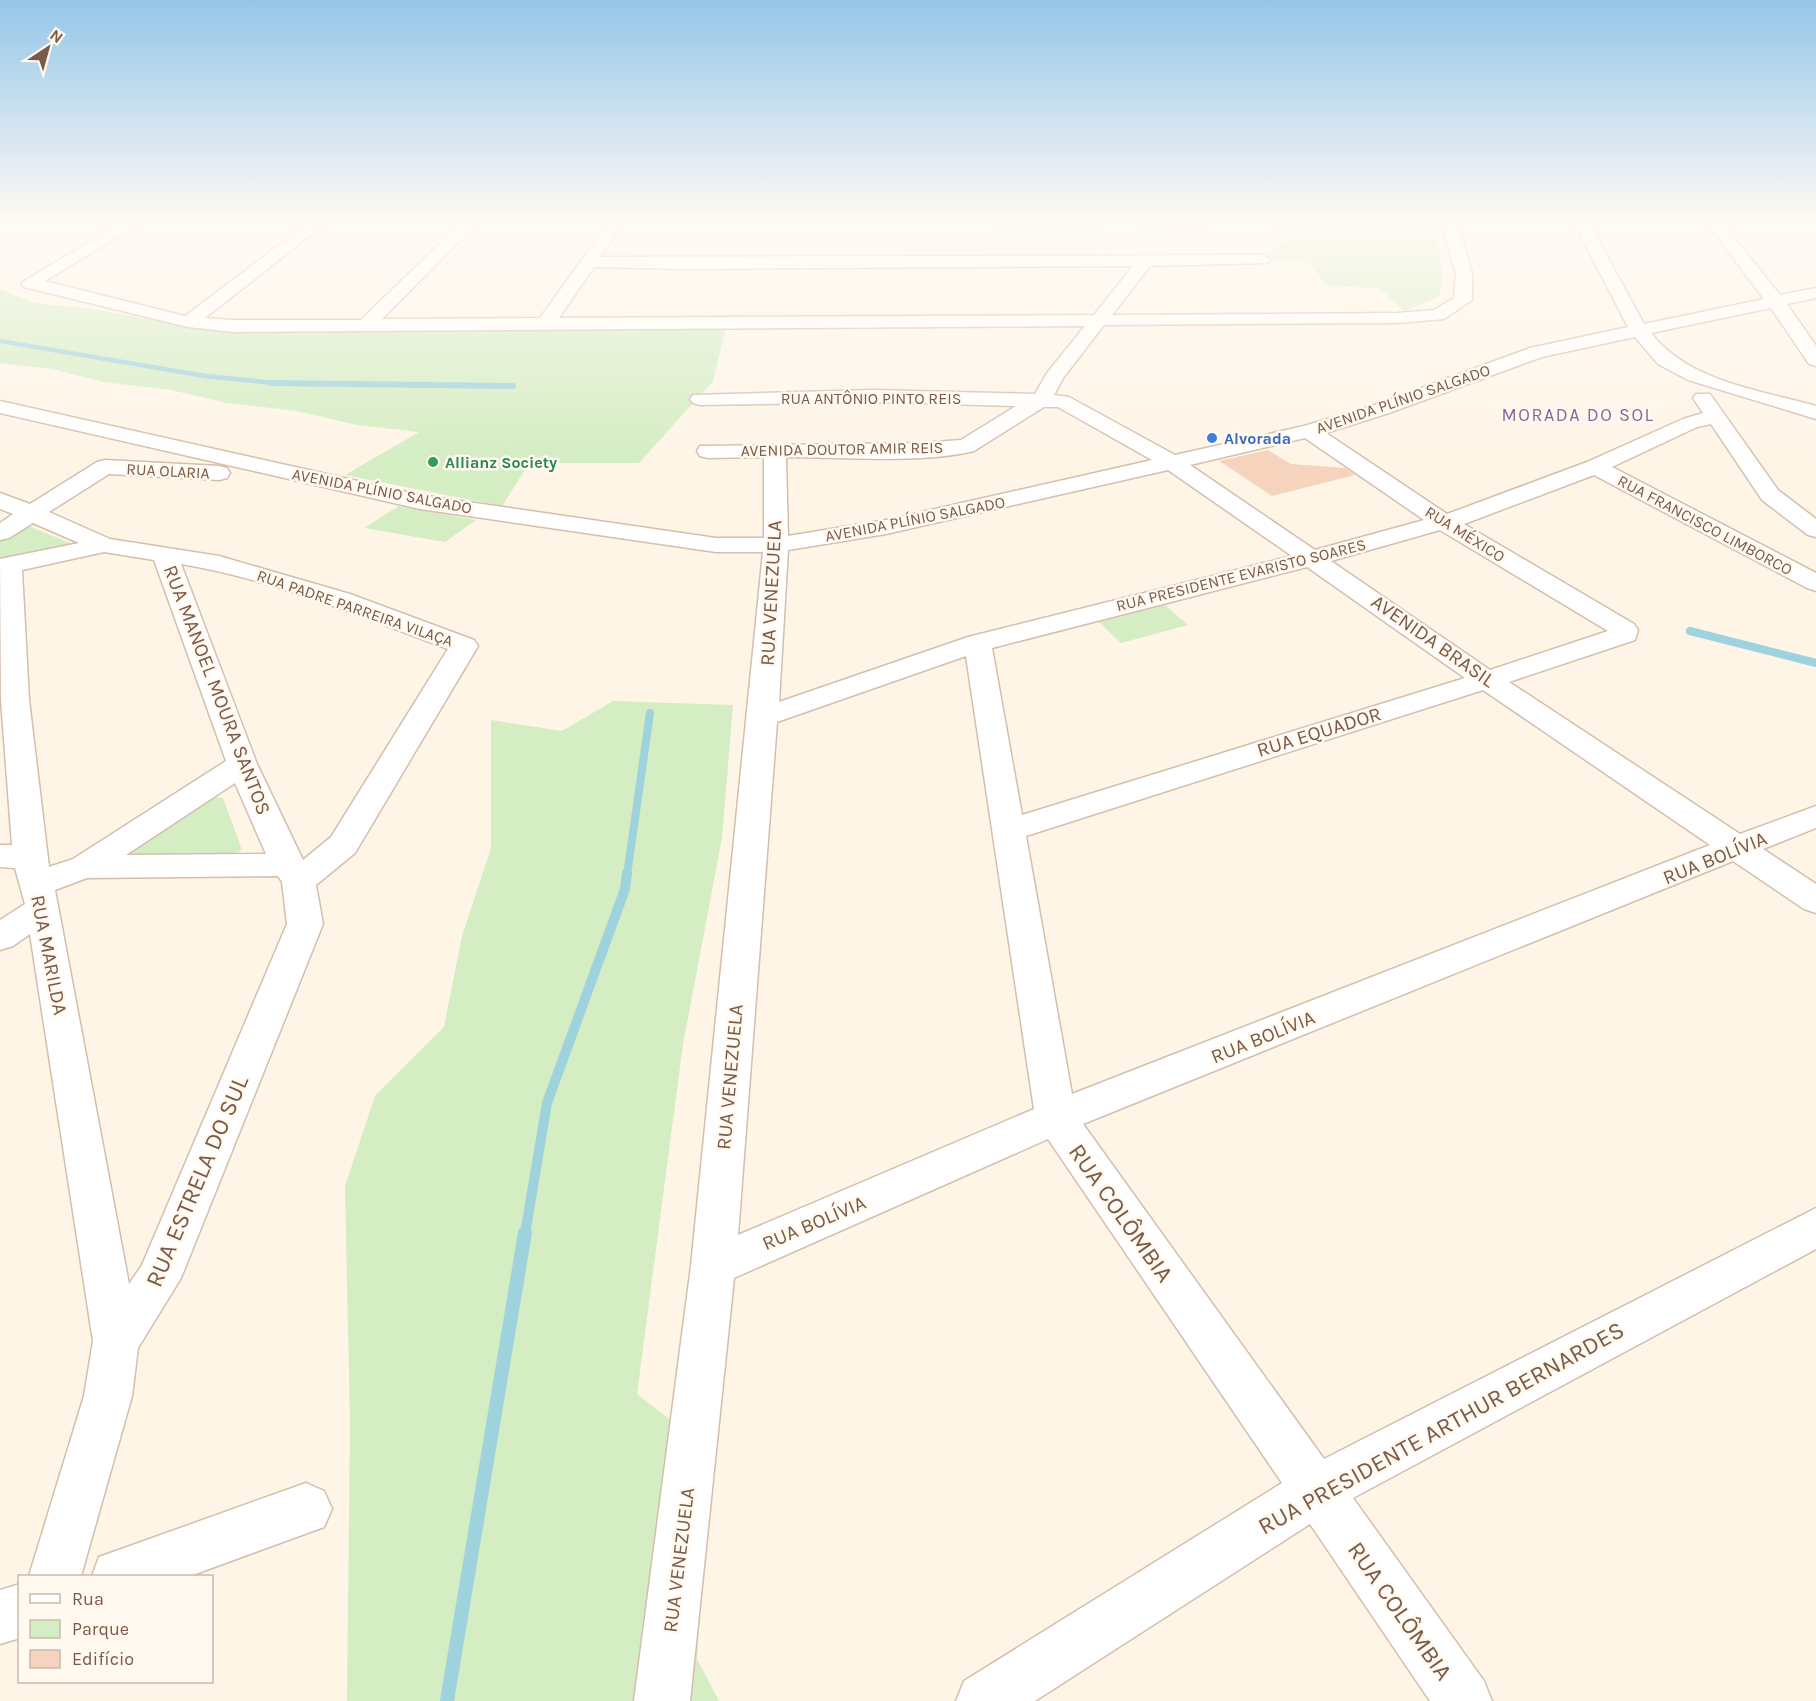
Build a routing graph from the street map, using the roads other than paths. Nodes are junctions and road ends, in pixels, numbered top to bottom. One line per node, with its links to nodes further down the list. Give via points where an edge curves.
1 (92, 298): 13 (street)
2 (219, 298): 13 (street)
3 (393, 298): 17 (street)
4 (564, 298): 16 (street)
5 (1117, 298): 12 (street, AVENIDA DOUTOR AMIR REIS)
6 (1463, 298): 12 (street, via 1438,315 1398,318)
7 (1622, 298): 18 (street)
8 (1773, 298): 10 (street)
9 (1792, 298): 10 (street, AVENIDA PLÍNIO SALGADO)
10 (1776, 302): 11 (street, AVENIDA PLÍNIO SALGADO); 14 (street)
11 (1716, 316): 14 (street); 18 (street, AVENIDA PLÍNIO SALGADO)
12 (1100, 321): 16 (street); 22 (street, AVENIDA DOUTOR AMIR REIS)
13 (188, 322): 17 (street)
14 (1790, 322): 15 (street); 19 (street)
15 (1816, 324)
16 (545, 325): 17 (street)
17 (365, 326)
18 (1639, 329): 20 (street, via 1663,358); 26 (street, AVENIDA PLÍNIO SALGADO, via 1536,352 1382,409)
19 (1816, 360)
20 (1708, 380): 24 (street); 25 (street, via 1699,392)
21 (700, 399): 22 (street, RUA ANTÔNIO PINTO REIS, via 872,396)
22 (1041, 399): 28 (street, AVENIDA DOUTOR AMIR REIS, via 966,446); 29 (street, AVENIDA BRASIL, via 1062,400)
23 (0, 407): 31 (street, AVENIDA PLÍNIO SALGADO)
24 (1816, 413)
25 (1714, 417): 30 (street, RUA PRESIDENTE EVARISTO SOARES, via 1681,426); 35 (street, via 1770,495)
26 (1309, 431): 29 (street, AVENIDA PLÍNIO SALGADO); 34 (street, RUA MÉXICO)
27 (708, 451): 28 (street, AVENIDA DOUTOR AMIR REIS)
28 (775, 451): 38 (street, RUA VENEZUELA)
29 (1173, 463): 38 (street, AVENIDA PLÍNIO SALGADO, via 886,527); 40 (street, AVENIDA BRASIL)
30 (1595, 467): 34 (street, RUA PRESIDENTE EVARISTO SOARES, via 1472,514); 42 (street, RUA FRANCISCO LIMBORCO)
31 (320, 478): 33 (street, RUA OLARIA, via 105,467); 38 (street, AVENIDA PLÍNIO SALGADO, via 420,502 716,545)
32 (0, 500): 33 (street)
33 (29, 513): 36 (street, RUA OLARIA); 37 (street)
34 (1442, 521): 40 (street, RUA PRESIDENTE EVARISTO SOARES); 43 (street, RUA MÉXICO)
35 (1816, 530)
36 (0, 533)
37 (104, 545): 39 (street, RUA PADRE PARREIRA VILAÇA); 41 (street)
38 (776, 545): 46 (street, RUA VENEZUELA)
39 (165, 556): 47 (street, RUA MANOEL MOURA SANTOS); 52 (street, RUA PADRE PARREIRA VILAÇA, via 219,563 341,600 464,646 343,845)
40 (1314, 558): 44 (street, RUA PRESIDENTE EVARISTO SOARES); 45 (street, AVENIDA BRASIL)
41 (4, 566): 53 (street, RUA MARILDA)
42 (1816, 583)
43 (1625, 630): 45 (street, RUA EQUADOR, via 1623,635)
44 (978, 642): 46 (street, RUA PRESIDENTE EVARISTO SOARES); 49 (street, RUA COLÔMBIA)
45 (1487, 680): 49 (street, RUA EQUADOR); 50 (street, AVENIDA BRASIL)
46 (763, 717): 59 (street, RUA VENEZUELA)
47 (242, 764): 51 (street); 52 (street, RUA MANOEL MOURA SANTOS)
48 (1816, 816): 50 (street, RUA BOLÍVIA)
49 (1009, 830): 57 (street, RUA COLÔMBIA)
50 (1740, 848): 54 (street, AVENIDA BRASIL); 57 (street, RUA BOLÍVIA)
51 (85, 867): 52 (street); 53 (street)
52 (293, 873): 55 (street, RUA MANOEL MOURA SANTOS)
53 (27, 876): 56 (street); 60 (street, RUA MARILDA)
54 (1816, 901)
55 (305, 924): 60 (street, RUA ESTRELA DO SUL, via 159,1278)
56 (0, 937)
57 (1056, 1118): 59 (street, RUA BOLÍVIA); 61 (street, RUA COLÔMBIA)
58 (1816, 1227): 61 (street, RUA PRESIDENTE ARTHUR BERNARDES)
59 (713, 1266): 67 (street, RUA VENEZUELA)
60 (116, 1341): 63 (street, RUA ESTRELA DO SUL, via 108,1396)
61 (1315, 1491): 68 (street, RUA PRESIDENTE ARTHUR BERNARDES); 69 (street, RUA COLÔMBIA)
62 (306, 1509): 64 (street)
63 (55, 1575)
64 (121, 1575)
65 (18, 1612): 66 (street)
66 (0, 1617)
67 (662, 1701)
68 (984, 1701)
69 (1464, 1701)

